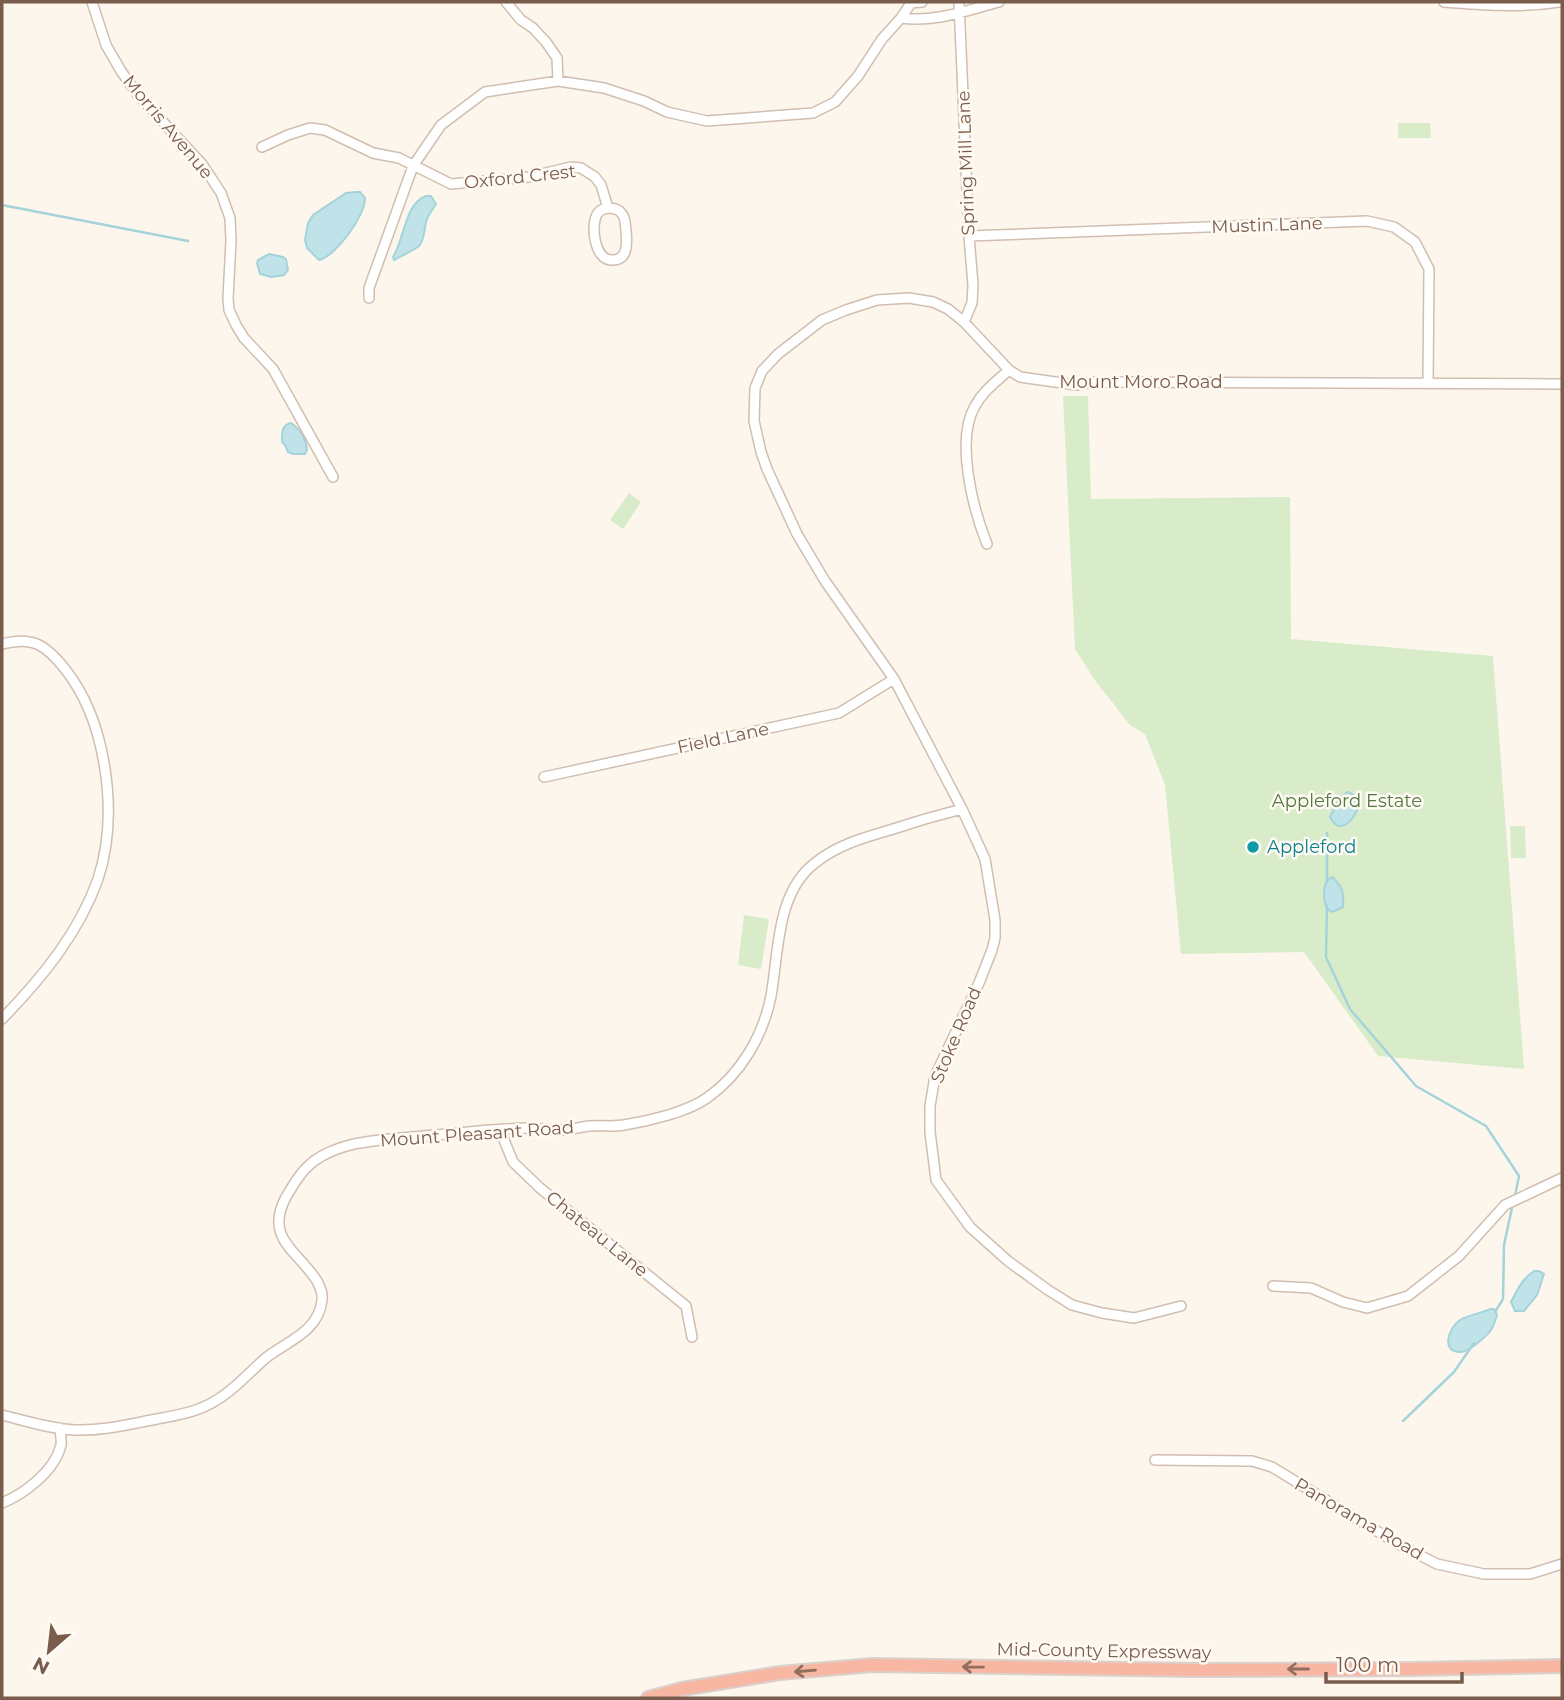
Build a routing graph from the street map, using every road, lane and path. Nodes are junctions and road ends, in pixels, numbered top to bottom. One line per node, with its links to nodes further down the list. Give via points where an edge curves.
1 (92, 2): 21 (street, Morris Avenue, via 121,71 202,164 221,193 230,218 229,310 244,338 273,369)
2 (506, 2): 10 (street)
3 (514, 2): 10 (street)
4 (922, 2): 9 (street, via 911,3)
5 (999, 2): 8 (street)
6 (1444, 2): 7 (street, via 1534,6)
7 (1559, 2)
8 (960, 7): 9 (street, via 927,19); 15 (street, Spring Mill Lane)
9 (901, 19): 11 (street, via 835,102 813,113 707,121 667,113 604,88)
10 (521, 20): 11 (street, via 557,58)
11 (558, 81): 13 (street, via 485,92 441,125)
12 (262, 147): 13 (street, Oxford Crest, via 310,128)
13 (412, 166): 14 (street, Oxford Crest, via 450,184 581,168 601,185); 16 (street)
14 (608, 208): 14 (street, Oxford Crest, via 598,212 594,222 598,253 612,260 621,257 627,244 624,217 618,209)
15 (969, 236): 17 (street, Spring Mill Lane, via 972,303); 19 (street, Mustin Lane, via 1367,221 1394,227 1415,242 1429,269)
16 (369, 298)
17 (964, 322): 18 (street, Mount Moro Road); 24 (street, Mount Moro Road, via 933,302 877,300 822,320 778,354 755,387 754,421 761,452 797,534)
18 (1009, 370): 19 (street, Mount Moro Road, via 1020,377 1076,385); 22 (street, via 975,405 966,433 973,500)
19 (1428, 383): 20 (street, Mount Moro Road)
20 (1562, 384)
21 (333, 477)
22 (987, 544)
23 (2, 644): 27 (street, via 35,642 53,653 70,676 95,726 107,794 104,856 90,899 57,957)
24 (894, 679): 25 (street, Field Lane, via 839,713); 26 (street, Mount Moro Road)
25 (544, 777)
26 (962, 809): 28 (street, Mount Pleasant Road, via 851,842 808,869 787,903 759,1034 733,1074 708,1097 686,1110 622,1126); 31 (street, Stoke Road, via 985,859 995,938 935,1076 930,1132 936,1180 970,1227 1007,1261 1072,1305 1134,1318)
27 (2, 1019)
28 (500, 1130): 32 (street, Chateau Lane, via 513,1162 540,1188 686,1306); 34 (street, Mount Pleasant Road, via 372,1140 334,1149 313,1162 292,1187 278,1221 283,1239 321,1288 318,1315 310,1327 211,1404 117,1427)
29 (1562, 1178): 30 (street, via 1504,1205 1459,1256 1408,1296 1367,1308 1311,1288)
30 (1273, 1286)
31 (1181, 1306)
32 (692, 1337)
33 (2, 1415): 34 (street, Mount Pleasant Road)
34 (60, 1428): 36 (street, via 61,1445 53,1462 35,1484)
35 (1155, 1460): 37 (street, Panorama Road, via 1252,1461 1272,1467 1437,1564 1484,1574 1530,1574)
36 (2, 1503)
37 (1562, 1564)
38 (1562, 1665): 39 (highway, Mid-County Expressway, one-way to 39, via 1193,1670 873,1665 780,1673)
39 (648, 1698)

